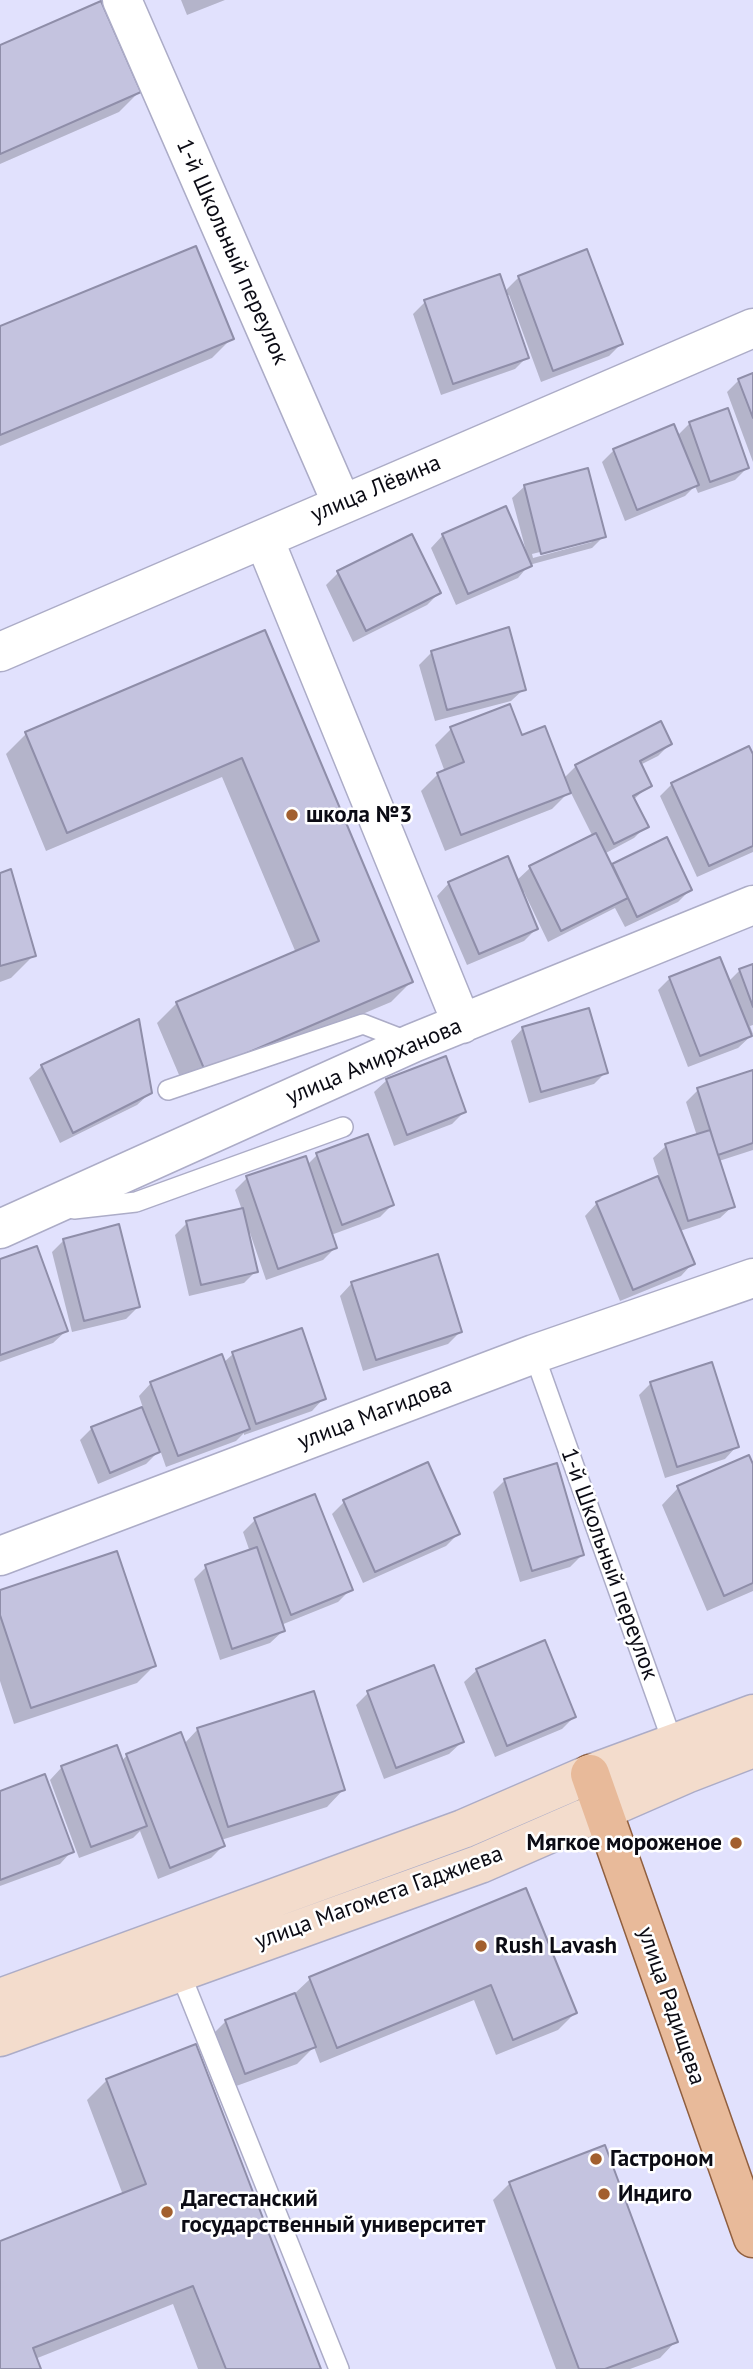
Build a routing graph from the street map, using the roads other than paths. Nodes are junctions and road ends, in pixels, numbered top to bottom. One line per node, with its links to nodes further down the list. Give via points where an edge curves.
1 (122, 0): 3 (street, 1-й Школьный переулок)
2 (753, 328): 3 (street, улица Лёвина)
3 (342, 503): 4 (street, улица Лёвина)
4 (264, 539): 5 (street, улица Лёвина); 7 (street)
5 (0, 652)
6 (753, 905): 7 (street, улица Амирханова)
7 (462, 1024): 8 (street, улица Амирханова)
8 (413, 1043): 9 (lane, via 363,1024); 11 (street, улица Амирханова)
9 (168, 1090)
10 (343, 1127): 11 (lane, via 136,1202)
11 (38, 1212): 12 (street, улица Амирханова)
12 (0, 1229)
13 (753, 1278): 14 (street, улица Магидова)
14 (534, 1354): 15 (street, улица Магидова); 18 (lane, 1-й Школьный переулок)
15 (0, 1556)
16 (753, 1714): 18 (main road, улица Магомета Гаджиева)
17 (753, 1748): 18 (main road, улица Магомета Гаджиева)
18 (679, 1759): 19 (main road, улица Магомета Гаджиева); 20 (main road, улица Магомета Гаджиева)
19 (590, 1774): 20 (main road, улица Радищева); 21 (main road, улица Магомета Гаджиева)
20 (602, 1810): 21 (main road, улица Магомета Гаджиева, via 480,1864); 24 (main road, улица Радищева)
21 (171, 1956): 22 (main road, улица Магомета Гаджиева); 23 (main road, улица Магомета Гаджиева); 25 (lane)
22 (0, 1998)
23 (0, 2037)
24 (753, 2238)
25 (339, 2369)

